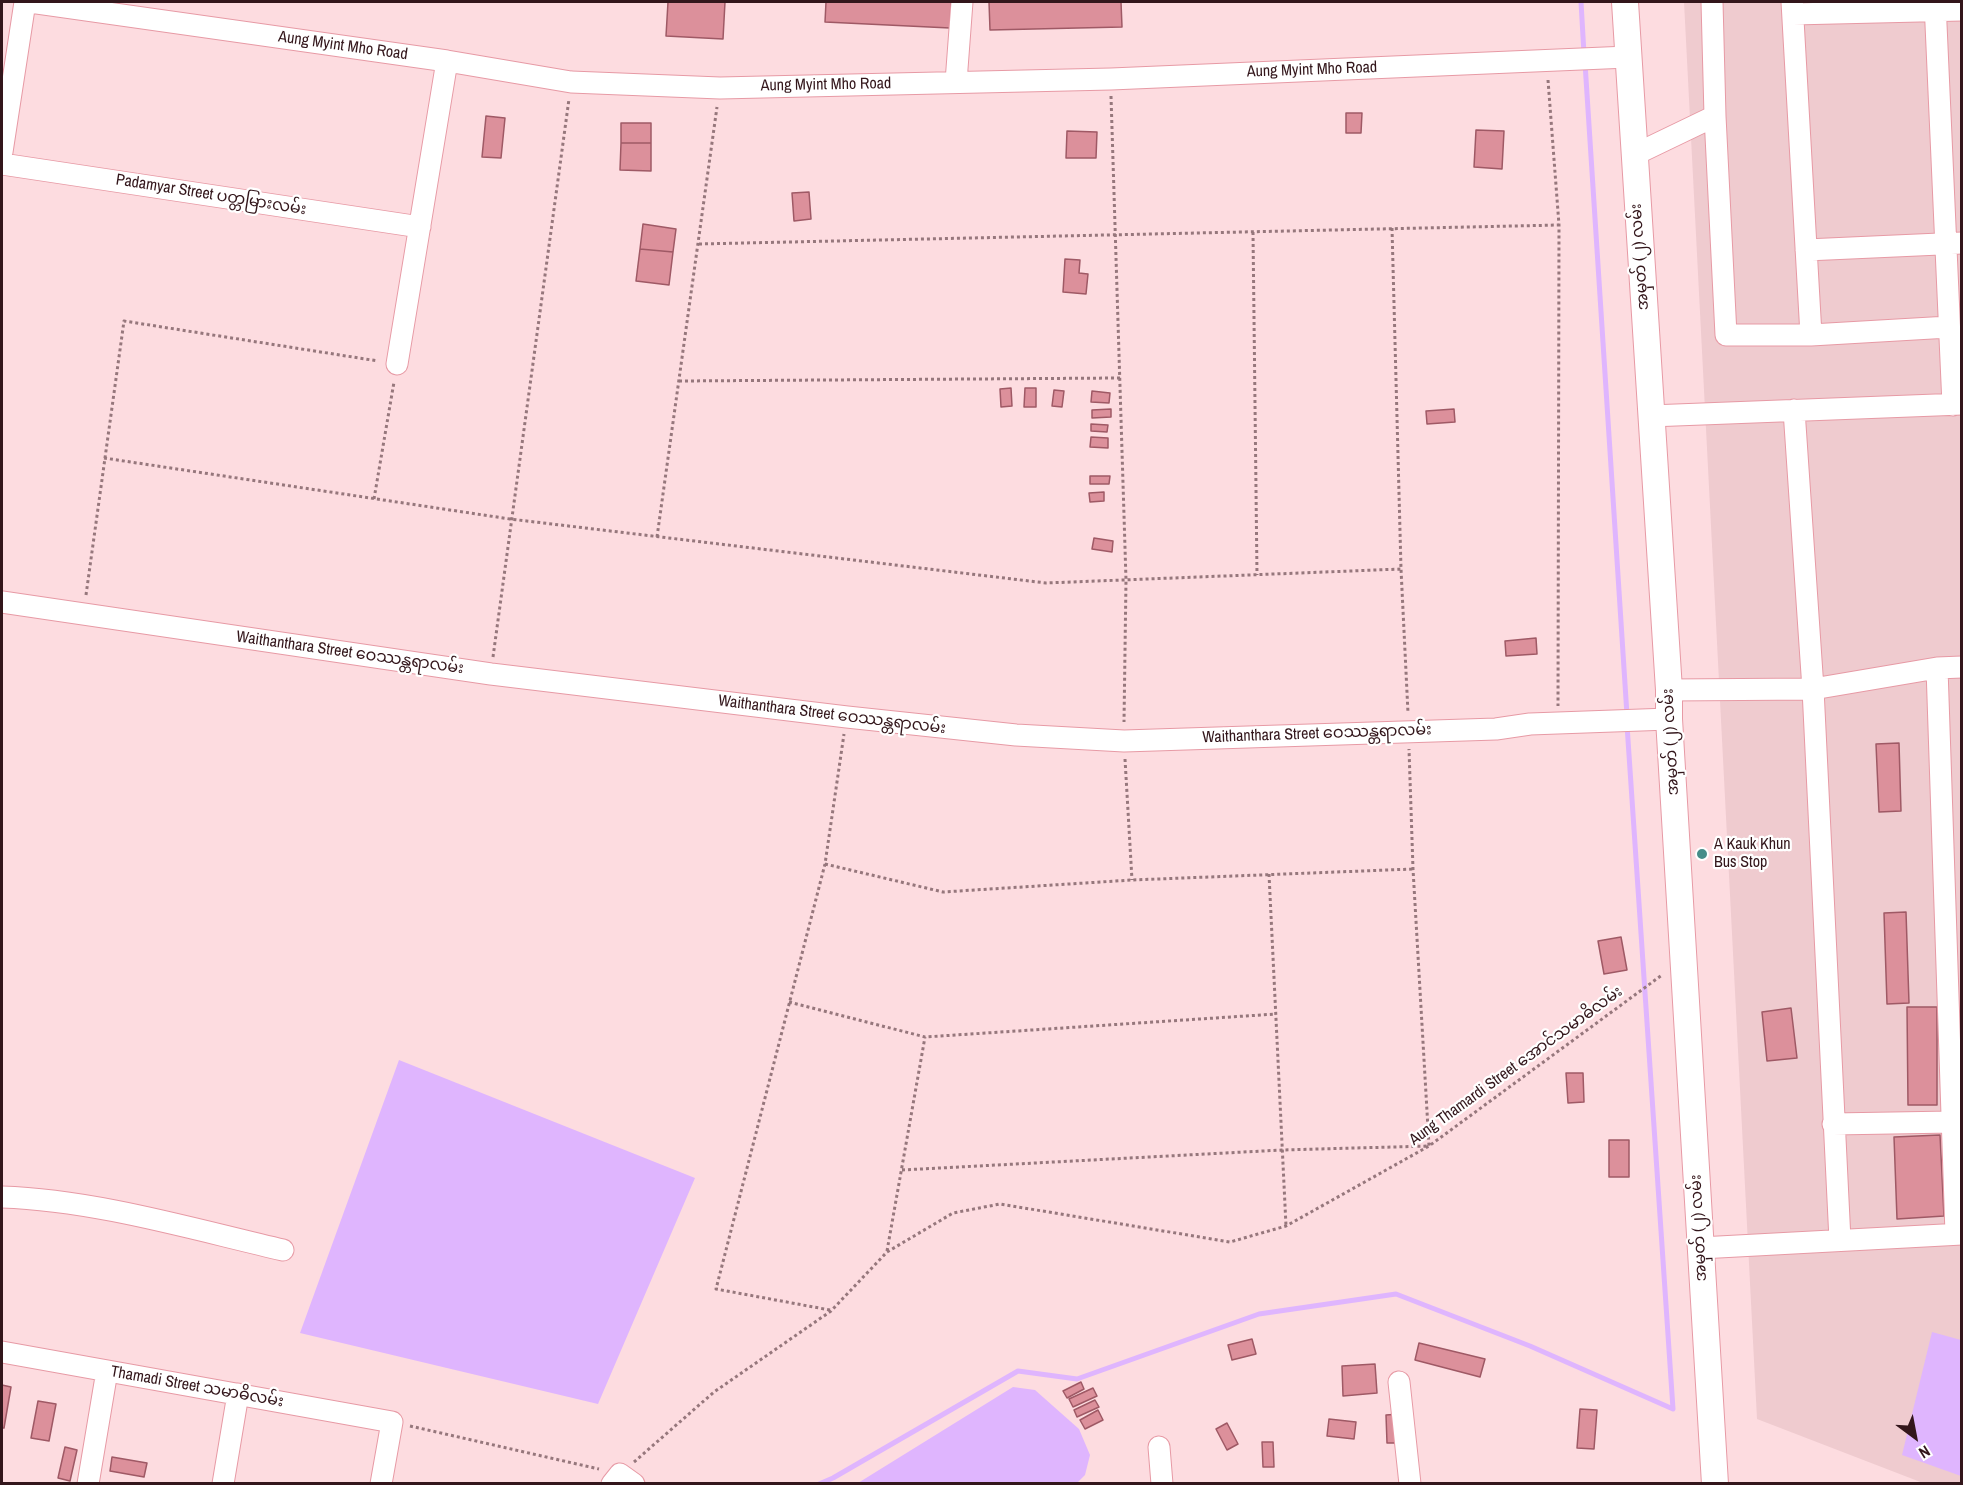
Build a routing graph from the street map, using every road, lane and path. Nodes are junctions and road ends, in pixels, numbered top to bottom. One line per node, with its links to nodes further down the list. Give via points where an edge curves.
1 (25, 2): 18 (street)
2 (30, 2): 7 (street, Aung Myint Mho Road)
3 (962, 2): 15 (street)
4 (1625, 2): 10 (main road, အမှတ် (၂) လမ်း)
5 (1712, 2): 17 (street)
6 (1935, 6): 8 (street); 9 (street); 26 (street)
7 (123, 8): 12 (street, Aung Myint Mho Road)
8 (1793, 8): 28 (street)
9 (1962, 10)
10 (1628, 57): 11 (street, Aung Myint Mho Road); 19 (main road, အမှတ် (၂) လမ်း)
11 (1546, 60): 13 (street, Aung Myint Mho Road); 21 (path)
12 (447, 61): 14 (street, Aung Myint Mho Road); 22 (street)
13 (1111, 79): 15 (street, Aung Myint Mho Road); 25 (path)
14 (571, 82): 16 (street, Aung Myint Mho Road); 39 (path)
15 (956, 82): 16 (street, Aung Myint Mho Road)
16 (720, 88): 27 (path)
17 (1715, 116): 19 (street); 30 (street, via 1726,335)
18 (2, 153)
19 (1634, 155): 36 (main road, အမှတ် (၂) လမ်း)
20 (2, 164): 22 (street, Padamyar Street ပတ္တမြားလမ်း)
21 (1559, 225): 23 (path); 53 (path)
22 (420, 227): 31 (street)
23 (1392, 228): 24 (path); 41 (path)
24 (1253, 232): 25 (path); 42 (path)
25 (1115, 235): 27 (path); 32 (path)
26 (1954, 243): 28 (street); 29 (street)
27 (699, 244): 33 (path)
28 (1806, 250): 30 (street)
29 (1949, 327): 30 (street); 34 (street)
30 (1811, 334)
31 (397, 364): 37 (path, via 124,321); 38 (path)
32 (1120, 378): 33 (path); 43 (path)
33 (679, 381): 40 (path)
34 (1957, 405): 35 (street)
35 (1794, 410): 36 (street); 49 (street)
36 (1650, 416): 50 (main road, အမှတ် (၂) လမ်း)
37 (104, 458): 38 (path); 45 (path)
38 (374, 499): 39 (path)
39 (510, 519): 40 (path); 48 (path)
40 (657, 537): 43 (path, via 1046,583)
41 (1401, 569): 42 (path); 54 (path)
42 (1257, 574): 43 (path)
43 (1126, 580): 55 (path)
44 (2, 602): 45 (street, Waithanthara Street ဝေဿန္တရာလမ်း)
45 (83, 614): 48 (street, Waithanthara Street ဝေဿန္တရာလမ်း)
46 (1962, 667): 47 (street)
47 (1936, 668): 49 (street); 64 (street)
48 (491, 674): 51 (street, Waithanthara Street ဝေဿန္တရာလမ်း)
49 (1813, 689): 50 (street); 65 (street)
50 (1669, 690): 52 (main road, အမှတ် (၂) လမ်း)
51 (847, 717): 55 (street, Waithanthara Street ဝေဿန္တရာလမ်း, via 1016,735); 56 (path)
52 (1669, 719): 53 (street, Waithanthara Street ဝေဿန္တရာလမ်း); 60 (main road, အမှတ် (၂) လမ်း)
53 (1558, 723): 54 (street, Waithanthara Street ဝေဿန္တရာလမ်း, via 1496,729)
54 (1409, 730): 55 (street, Waithanthara Street ဝေဿန္တရာလမ်း); 57 (path)
55 (1124, 741): 59 (path)
56 (825, 864): 59 (path, via 943,892); 61 (path)
57 (1413, 869): 58 (path); 66 (path)
58 (1269, 874): 59 (path); 62 (path)
59 (1132, 880)
60 (1683, 960): 66 (path, Aung Thamardi Street အောင်သမာဓိလမ်း); 73 (main road, အမှတ် (၂) လမ်း)
61 (789, 1002): 63 (path); 76 (path, via 716,1289)
62 (1276, 1014): 63 (path); 67 (path)
63 (925, 1037): 68 (path)
64 (1952, 1122): 65 (street); 71 (street)
65 (1833, 1124): 72 (street)
66 (1429, 1146): 67 (path); 70 (path, Aung Thamardi Street အောင်သမာဓိလမ်း)
67 (1282, 1150): 68 (path); 70 (path)
68 (902, 1170): 75 (path)
69 (2, 1197): 74 (street, via 30,1198 141,1218)
70 (1286, 1226): 75 (path, Aung Thamardi Street အောင်သမာဓိလမ်း, via 1230,1242 1000,1204 953,1213)
71 (1959, 1234): 72 (street)
72 (1840, 1240): 73 (street)
73 (1700, 1248): 89 (main road, အမှတ် (၂) လမ်း)
74 (283, 1250)
75 (887, 1251): 76 (path, Aung Thamardi Street အောင်သမာဓိလမ်း)
76 (831, 1311): 83 (path, Aung Thamardi Street အောင်သမာဓိလမ်း, via 714,1392)
77 (2, 1352): 78 (street, Thamadi Street သမာဓိလမ်း)
78 (107, 1371): 80 (street, Thamadi Street သမာဓိလမ်း); 84 (street)
79 (1399, 1382): 88 (street)
80 (238, 1394): 81 (street, Thamadi Street သမာဓိလမ်း); 85 (street)
81 (392, 1422): 83 (path, Aung Thamardi Street အောင်သမာဓိလမ်း); 86 (street)
82 (1159, 1447): 87 (street)
83 (622, 1480)
84 (87, 1484)
85 (224, 1484)
86 (381, 1484)
87 (1162, 1484)
88 (1410, 1484)
89 (1715, 1484)

